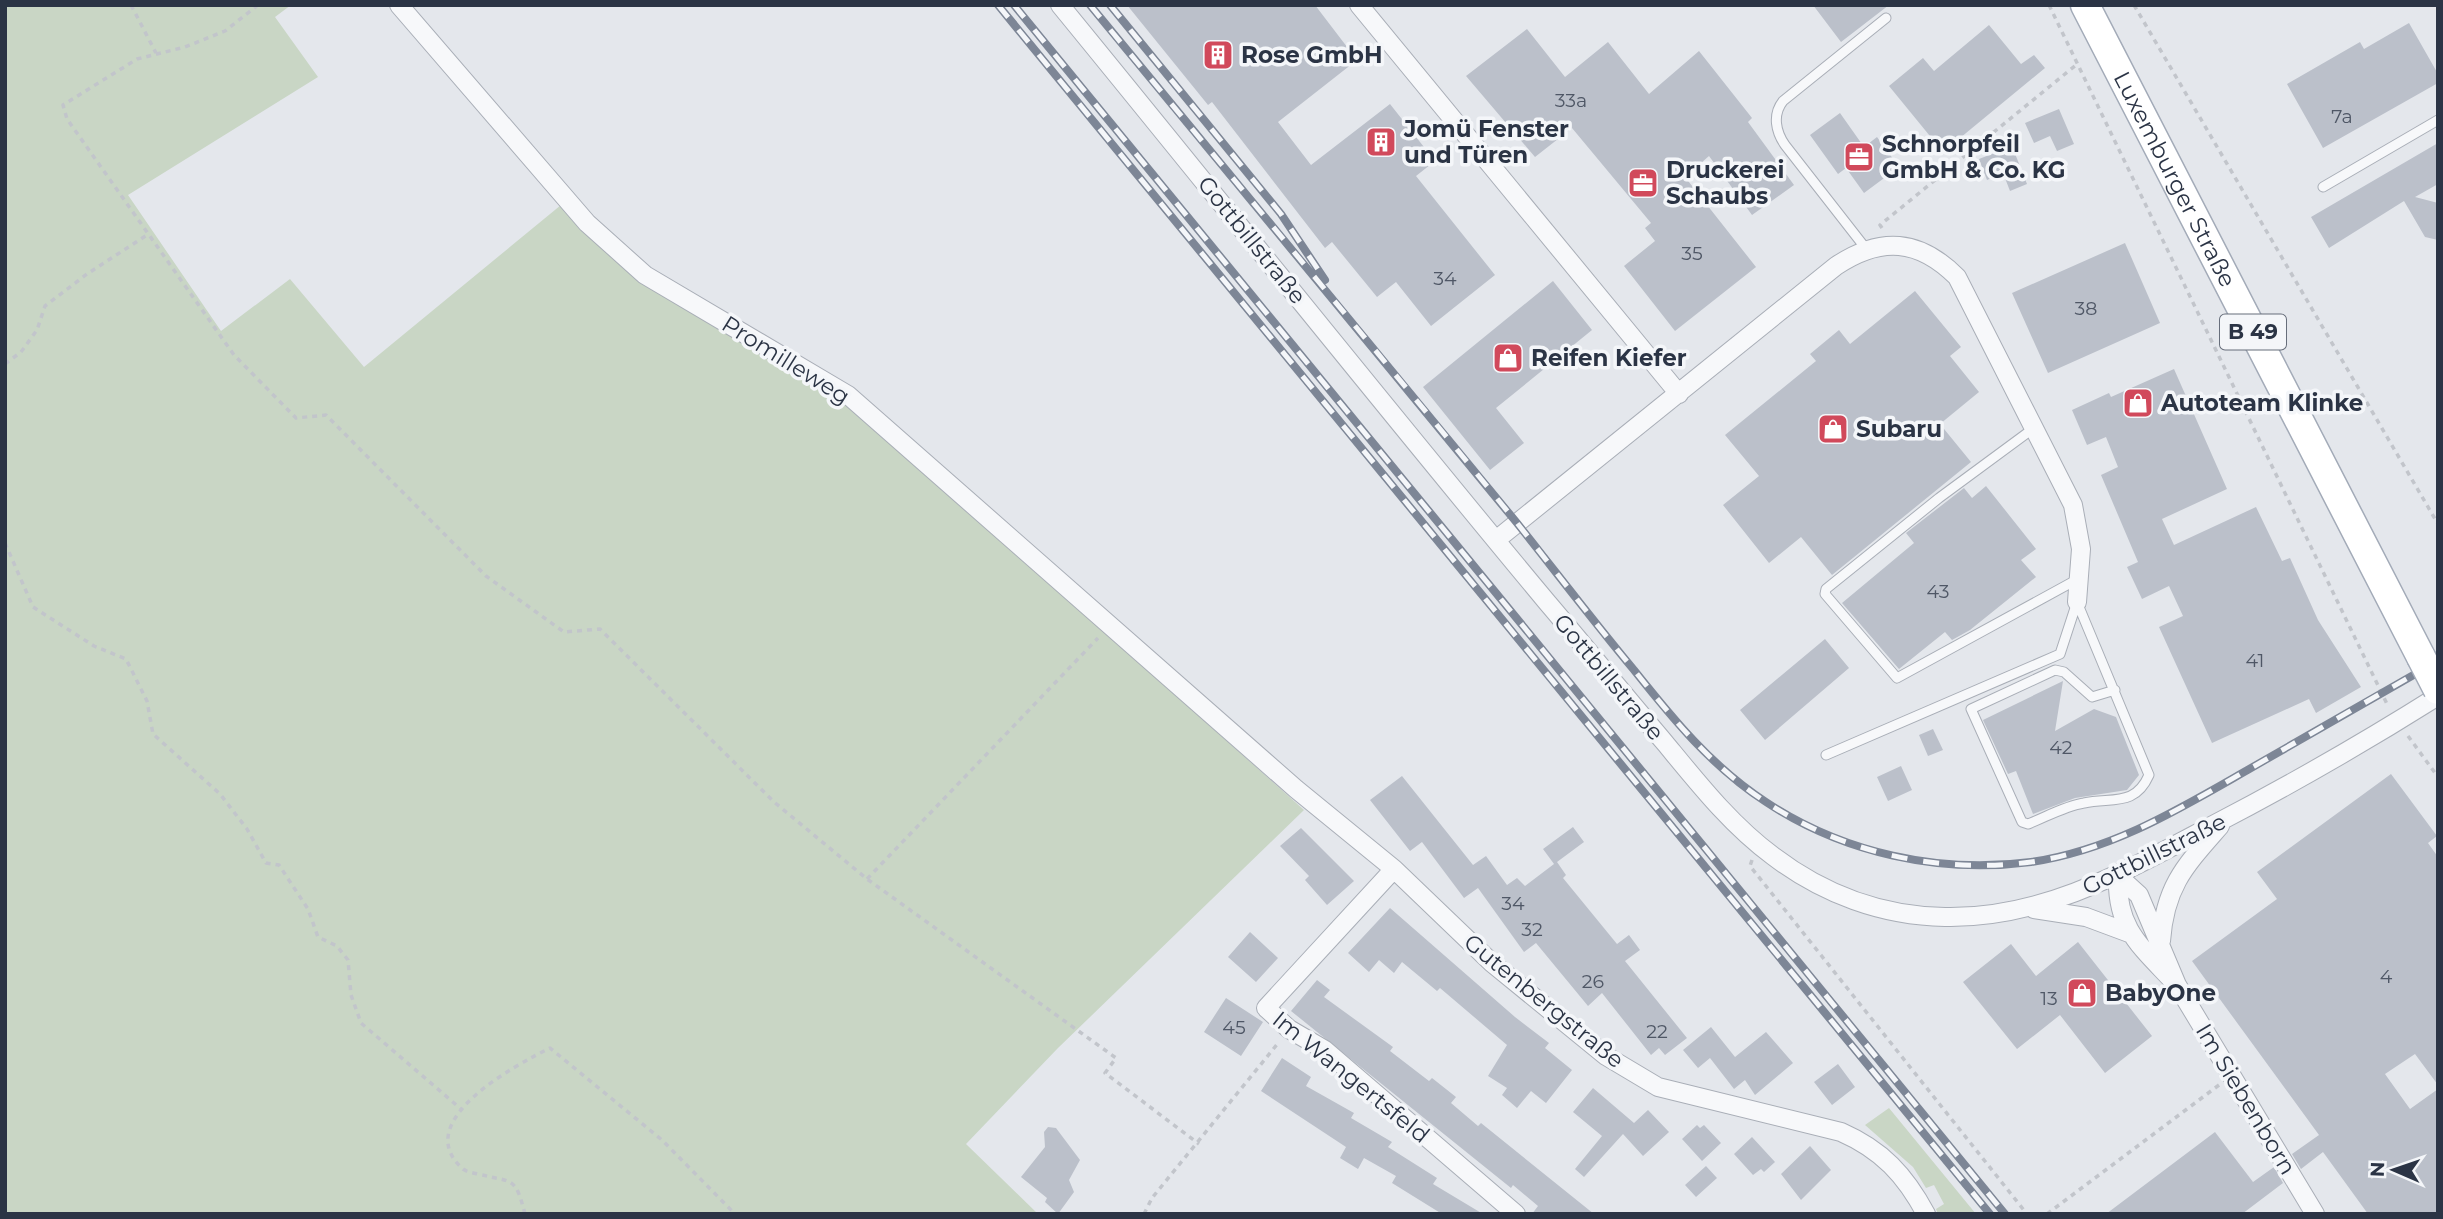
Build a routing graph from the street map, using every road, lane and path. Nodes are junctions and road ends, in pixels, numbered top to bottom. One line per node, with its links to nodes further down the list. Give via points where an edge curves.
1 (131, 5): 10 (path)
2 (258, 5): 10 (path, via 225,32)
3 (399, 5): 25 (street, Promilleweg, via 587,223 645,275 848,395)
4 (1060, 5): 21 (street, Gottbillstraße)
5 (1359, 5): 18 (street)
6 (2049, 5): 11 (path)
7 (2085, 5): 27 (main road, Luxemburger Straße / B 49, bridge)
8 (2134, 5): 20 (path)
9 (1886, 18): 16 (lane, via 1783,101 1776,113 1785,145)
10 (157, 54): 14 (path, via 137,59 63,105 67,119)
11 (2076, 65): 15 (path, via 1880,225); 29 (path)
12 (2438, 121): 13 (lane)
13 (2323, 187)
14 (147, 235): 17 (path, via 45,306 37,330); 37 (path, via 234,355 296,418 326,415 486,576 564,632 600,629 774,802)
15 (1897, 246): 16 (street); 19 (street, via 1920,248 1941,260 1957,277)
16 (1867, 250): 18 (street, via 1836,266)
17 (5, 364)
18 (1679, 394): 21 (street)
19 (2034, 428): 23 (street, via 2073,505 2081,549); 23 (lane, via 1826,589 1826,599 1892,676 1901,678)
20 (2438, 524)
21 (1496, 540): 34 (street, Gottbillstraße, via 1717,806)
22 (5, 543): 44 (path, via 33,607 94,646 126,659 147,701 153,734 220,794 266,863 279,866 289,879 308,909 317,937 337,946 348,960 351,995 361,1023)
23 (2079, 579): 24 (street)
24 (2077, 603): 26 (lane); 30 (lane, via 2060,654)
25 (1109, 626): 32 (street, Promilleweg); 37 (path)
26 (2115, 690): 26 (lane, via 2148,772 2144,785 2128,799 2085,802 2028,824 2022,821 1970,709 2055,670 2064,672 2092,697)
27 (2438, 690)
28 (2438, 696): 29 (street, Gottbillstraße)
29 (2397, 722): 31 (path); 33 (street, Gottbillstraße)
30 (1826, 755)
31 (2438, 776)
32 (1296, 789): 35 (street, Gutenbergstraße)
33 (2227, 818): 36 (street, Gottbillstraße); 40 (street, Im Siebenborn, via 2173,884)
34 (1758, 845): 38 (street, Gottbillstraße, via 1800,875 1849,899 1883,909 1961,917); 51 (path, via 1750,866)
35 (1394, 869): 42 (street, Im Wangertsfeld, via 1266,1008); 50 (street, Gutenbergstraße, via 1492,962 1626,1069 1658,1087 1841,1132 1864,1142 1909,1183)
36 (2118, 876): 38 (street, Gottbillstraße); 39 (street, Im Siebenborn, via 2120,911); 40 (street, Im Siebenborn, via 2139,895)
37 (867, 879): 45 (path, via 1116,1058 1105,1073)
38 (2027, 908): 39 (street, Im Siebenborn, via 2086,917)
39 (2129, 933): 41 (street, Im Siebenborn)
40 (2161, 944): 41 (street, Im Siebenborn)
41 (2177, 985): 43 (street, Im Siebenborn)
42 (1289, 1029): 45 (path); 49 (street, Im Wangertsfeld, via 1325,1050)
43 (2231, 1076): 52 (path); 53 (street, Im Siebenborn)
44 (461, 1109): 46 (path, via 447,1129 448,1151 465,1171 510,1180 519,1191); 47 (path, via 520,1063 550,1048 662,1140)
45 (1199, 1144): 48 (path, via 1152,1198)
46 (525, 1214)
47 (735, 1214)
48 (1144, 1214)
49 (1516, 1214)
50 (1926, 1214)
51 (2027, 1214)
52 (2047, 1214)
53 (2315, 1214)

